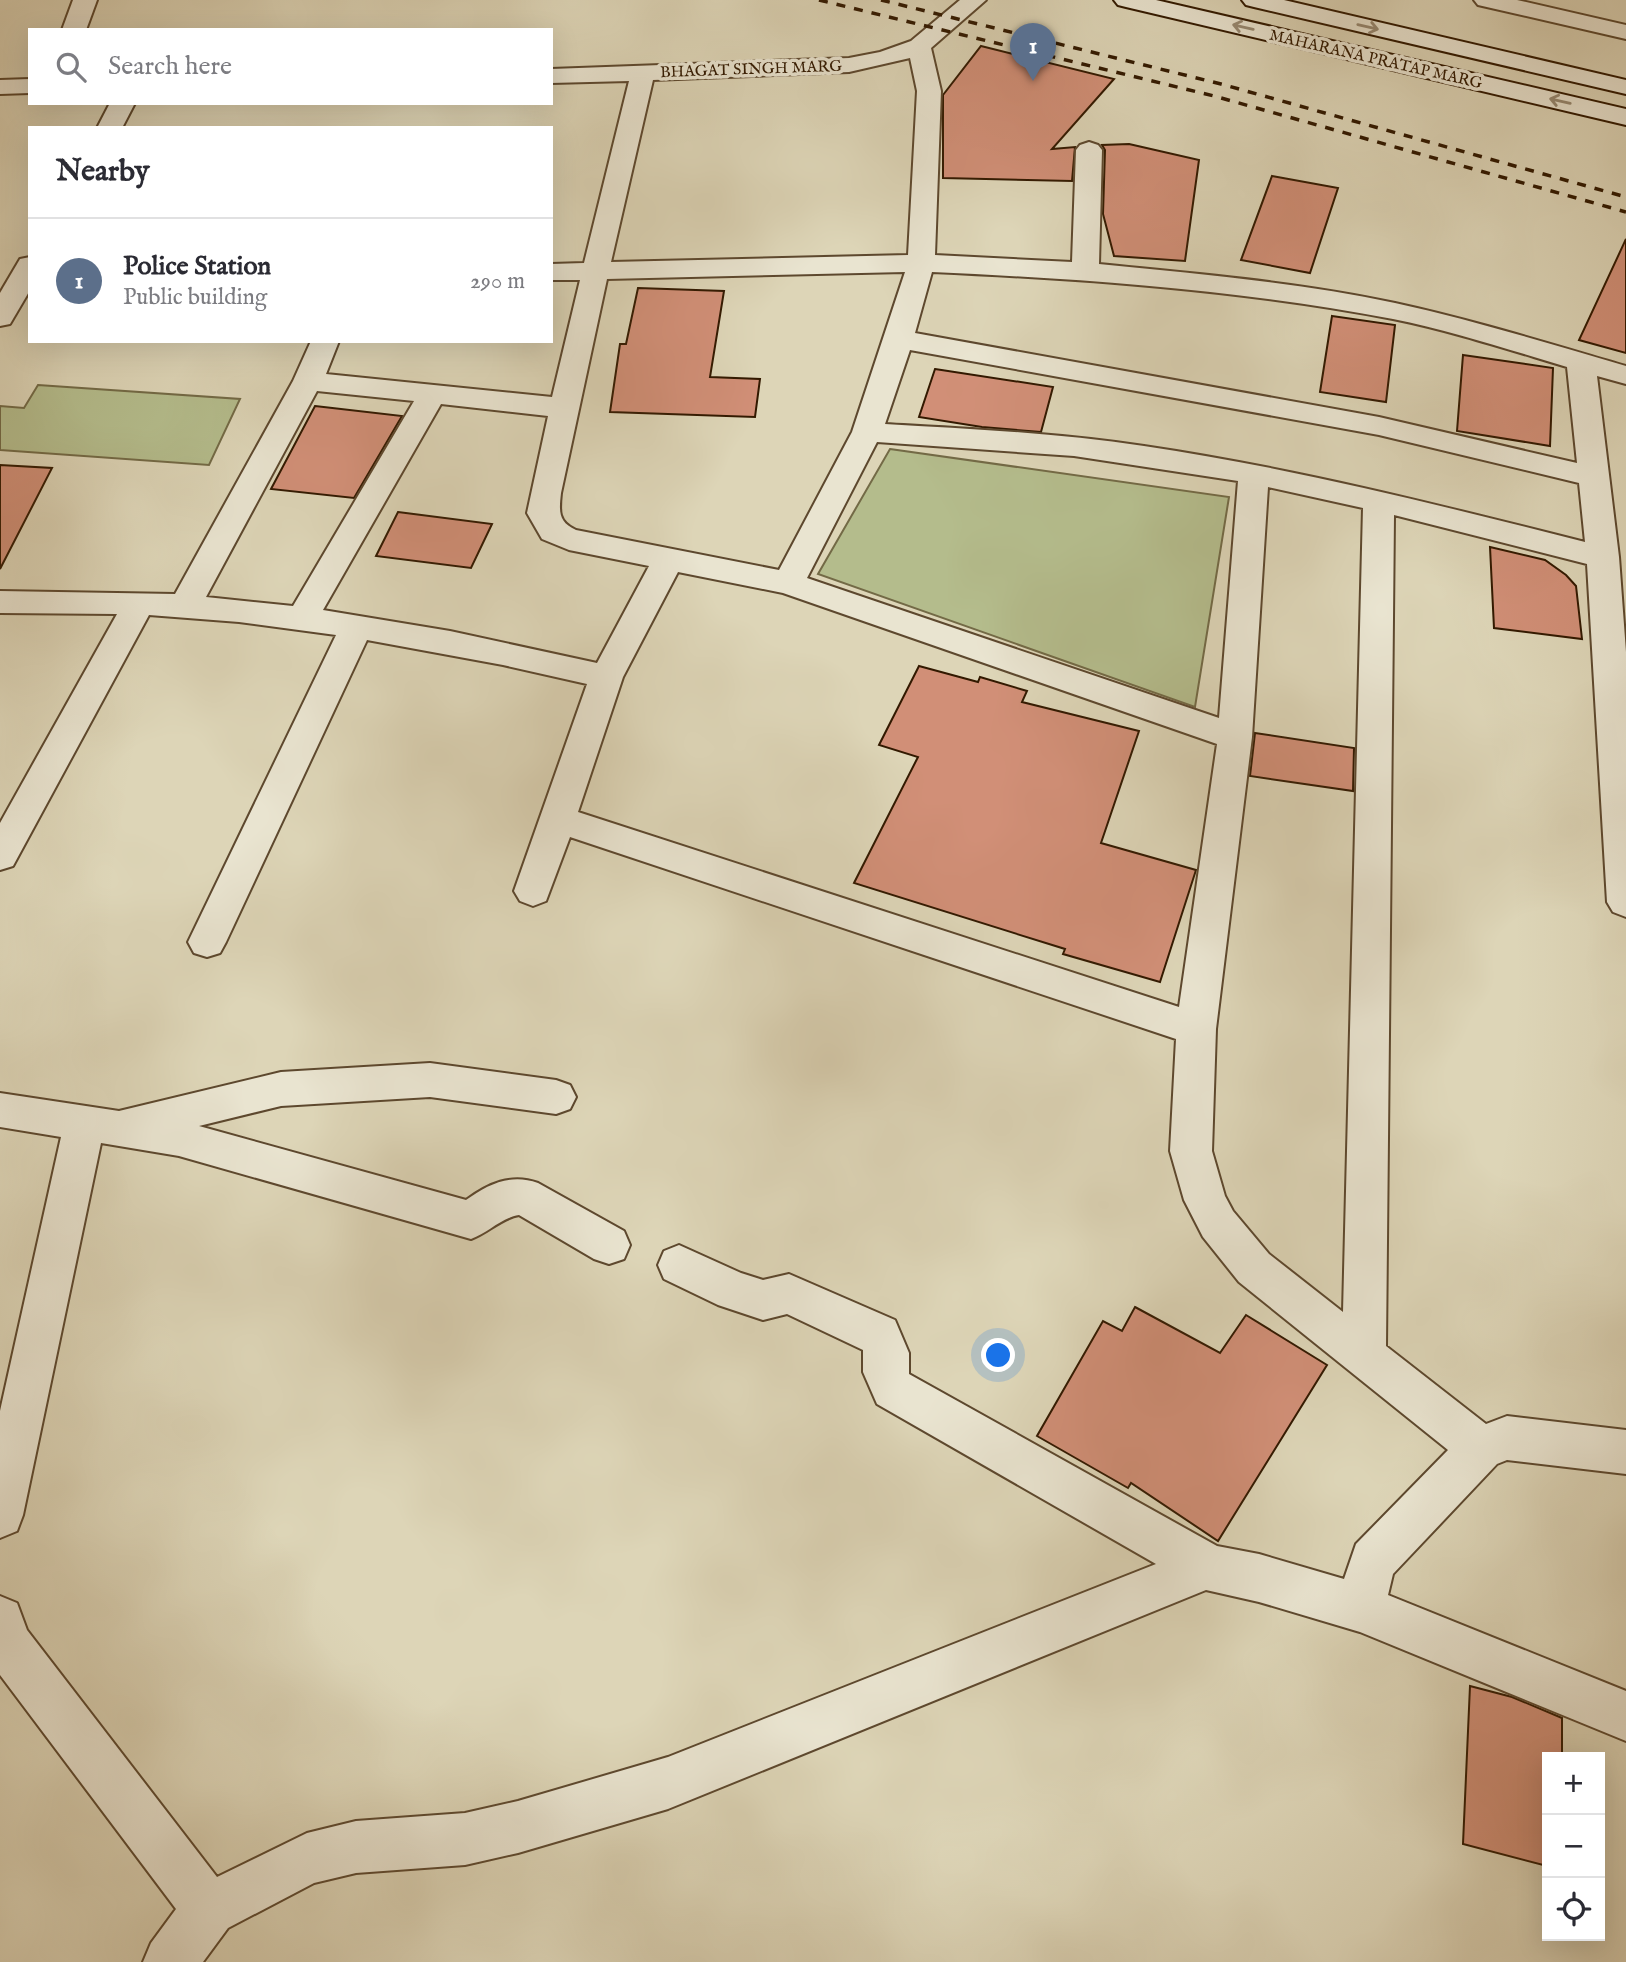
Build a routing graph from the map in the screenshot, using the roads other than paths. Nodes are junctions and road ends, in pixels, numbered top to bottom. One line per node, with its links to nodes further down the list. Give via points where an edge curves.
1 (85, 0): 6 (street)
2 (974, 0): 9 (street, BHAGAT SINGH MARG)
3 (1126, 0): 10 (street, MAHARANA PRATAP MARG, one-way to 3)
4 (1254, 0): 8 (street, MAHARANA PRATAP MARG, one-way to 8)
5 (1486, 0): 7 (street)
6 (75, 28)
7 (1626, 32)
8 (1448, 45): 10 (street); 15 (street, MAHARANA PRATAP MARG)
9 (919, 46): 11 (street, BHAGAT SINGH MARG, via 849,65); 20 (street, via 929,91)
10 (1435, 72): 17 (street, MAHARANA PRATAP MARG, one-way to 10)
11 (643, 73): 12 (street, BHAGAT SINGH MARG); 22 (street)
12 (553, 76)
13 (28, 86): 14 (street)
14 (0, 87)
15 (1626, 87)
16 (122, 105): 18 (street)
17 (1626, 117)
18 (110, 126)
19 (1088, 150): 23 (street)
20 (921, 264): 22 (street); 23 (street); 26 (street)
21 (28, 269): 25 (street)
22 (597, 270): 24 (street); 32 (street)
23 (1085, 271): 28 (street, via 1224,285 1393,311)
24 (553, 272)
25 (10, 304)
26 (900, 339): 33 (street); 35 (street, via 1379,426)
27 (324, 343): 30 (street)
28 (1581, 361): 29 (street); 35 (street)
29 (1626, 375)
30 (308, 381): 31 (street); 42 (street)
31 (432, 395): 32 (street); 43 (street)
32 (564, 408): 38 (street, via 544,513 553,532)
33 (867, 432): 34 (street, via 1142,455); 39 (street)
34 (1254, 474): 36 (street); 46 (street)
35 (1595, 477): 37 (street)
36 (1380, 502): 37 (street); 58 (street)
37 (1603, 557): 50 (street)
38 (668, 559): 39 (street); 45 (street)
39 (788, 583): 46 (street)
40 (0, 602): 41 (street)
41 (138, 605): 42 (street); 48 (street)
42 (185, 606): 43 (street)
43 (301, 620): 44 (street)
44 (356, 628): 45 (street, via 463,643); 51 (street)
45 (606, 677): 47 (street)
46 (1235, 737): 52 (street)
47 (557, 819): 49 (street); 52 (street)
48 (0, 856)
49 (533, 891)
50 (1626, 902)
51 (207, 942)
52 (1196, 1029): 58 (street, via 1191,1151 1205,1200 1254,1268)
53 (556, 1097): 55 (street, via 430,1080 281,1088)
54 (0, 1110): 55 (street)
55 (101, 1125): 56 (street, via 179,1138 471,1220 499,1200 523,1196); 61 (street)
56 (609, 1245)
57 (680, 1265): 62 (street, via 733,1292 763,1300 789,1294 879,1335 893,1389)
58 (1364, 1355): 59 (street)
59 (1481, 1448): 60 (street, via 1507,1438); 63 (street, via 1373,1561)
60 (1626, 1452)
61 (1, 1507)
62 (1205, 1566): 63 (street, via 1259,1577); 66 (street, via 668,1783 465,1839 356,1847 307,1859)
63 (1360, 1608): 65 (street)
64 (0, 1620): 66 (street, via 5,1642)
65 (1626, 1716)
66 (209, 1909): 67 (street)
67 (170, 1962)

